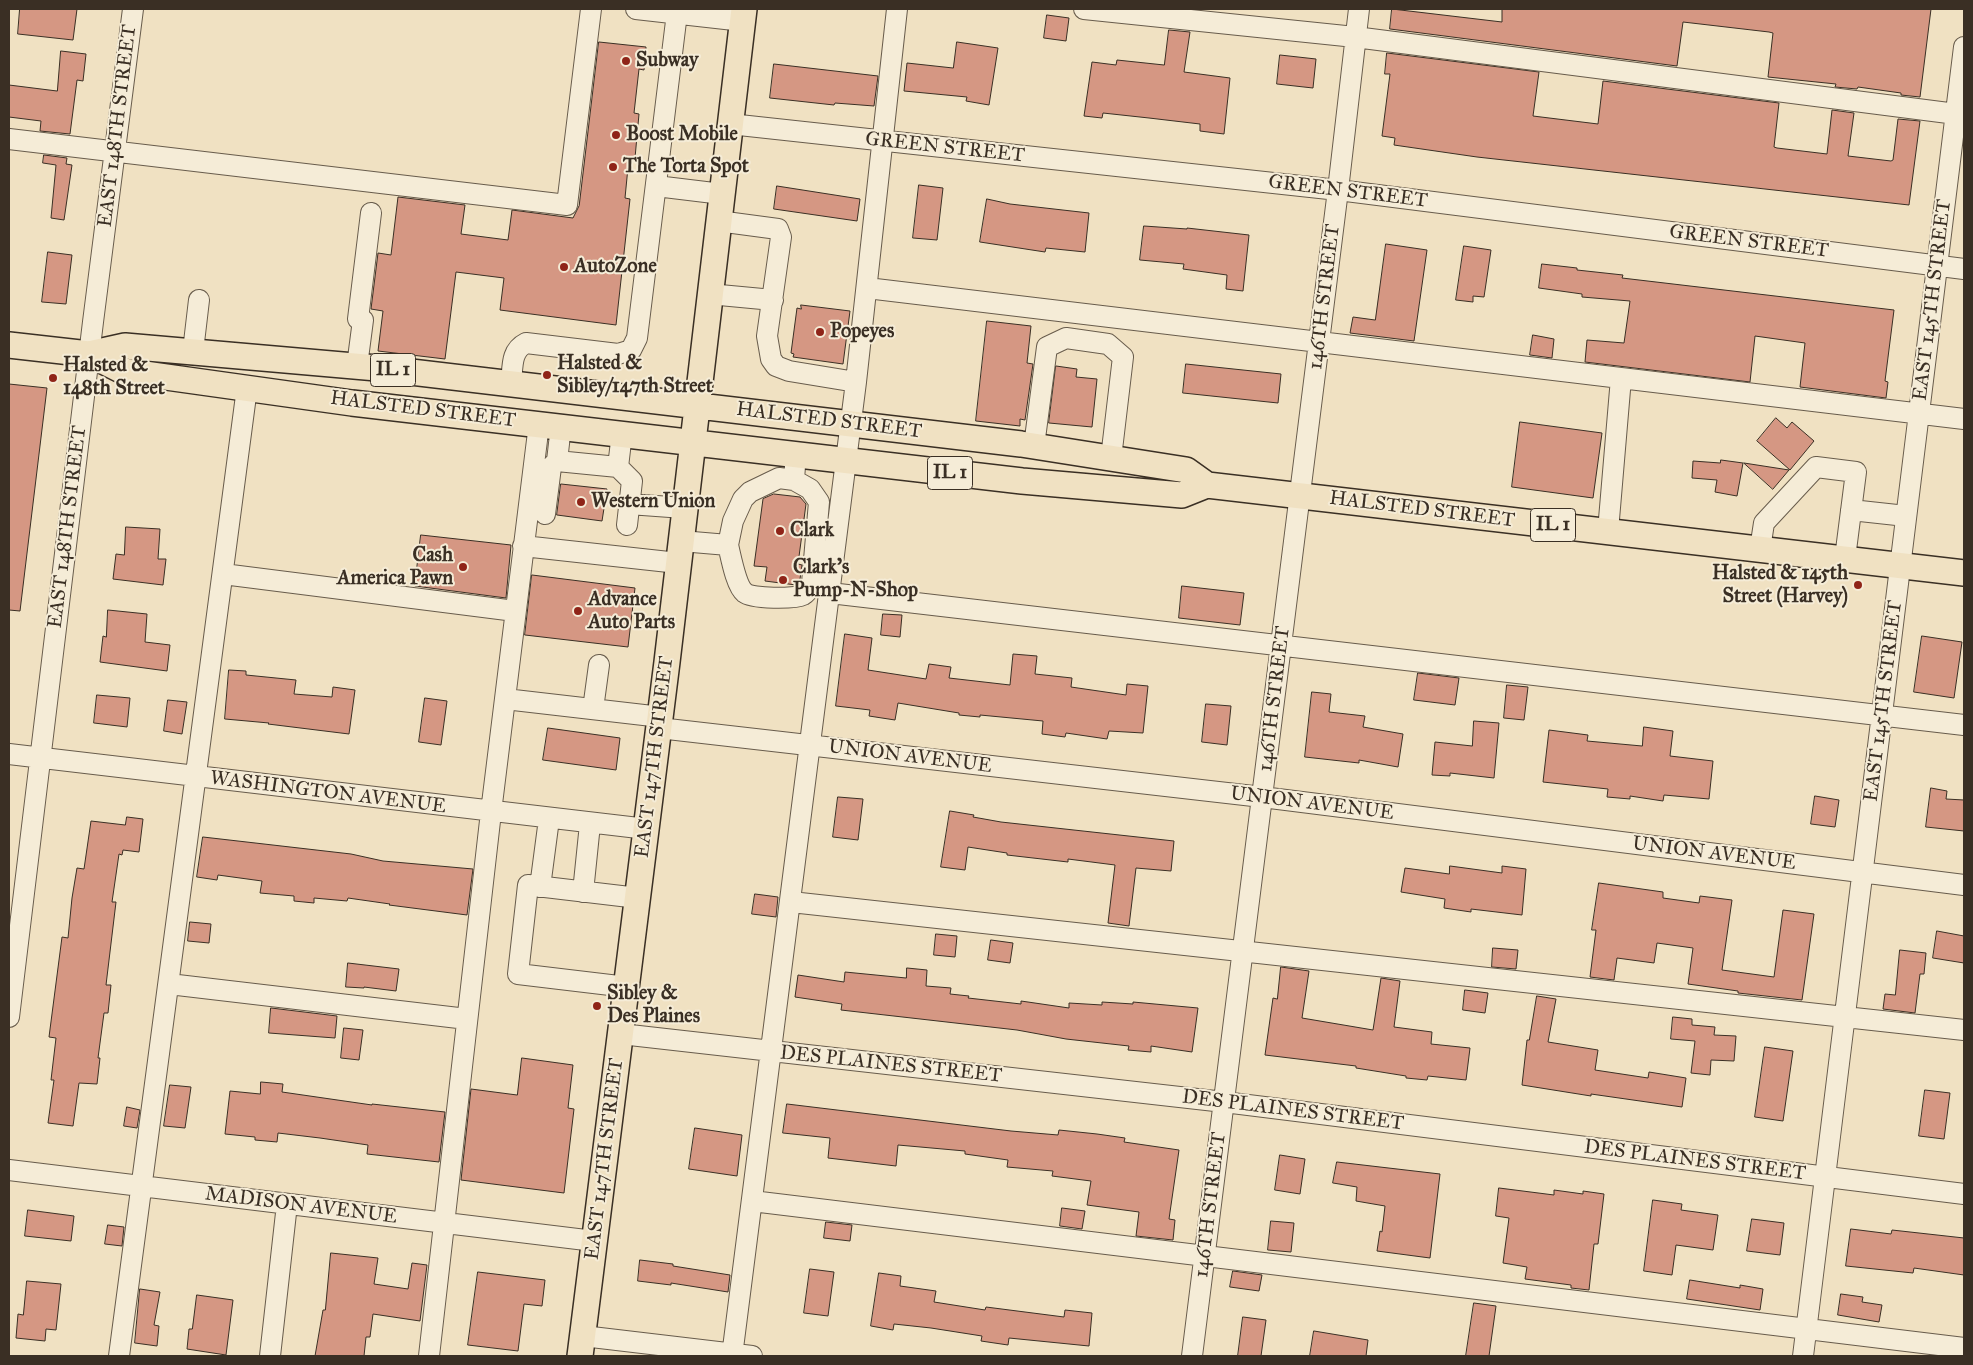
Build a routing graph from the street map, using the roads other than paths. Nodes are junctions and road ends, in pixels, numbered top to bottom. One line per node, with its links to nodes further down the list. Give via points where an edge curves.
1 (133, 9): 15 (street, EAST 148TH STREET)
2 (591, 9): 15 (street, via 567,205)
3 (636, 9): 7 (street)
4 (896, 9): 14 (street)
5 (1084, 9): 9 (street)
6 (1359, 9): 9 (street, 146TH STREET)
7 (677, 13): 8 (street); 16 (street)
8 (743, 15): 12 (main road, EAST 147TH STREET)
9 (1355, 37): 11 (street); 17 (street, 146TH STREET)
10 (1964, 47): 11 (street, EAST 145TH STREET)
11 (1960, 115): 21 (street, EAST 145TH STREET)
12 (730, 124): 14 (street, GREEN STREET); 18 (main road, EAST 147TH STREET)
13 (9, 138): 15 (street)
14 (883, 142): 17 (street, GREEN STREET); 23 (street)
15 (115, 151): 30 (street, EAST 148TH STREET)
16 (656, 186): 18 (street); 34 (street, via 637,338 630,350 618,354 526,343 514,352)
17 (1338, 190): 21 (street, GREEN STREET); 27 (street, 146TH STREET)
18 (722, 194): 20 (main road, EAST 147TH STREET)
19 (371, 212): 31 (street, via 358,319 363,320)
20 (718, 222): 24 (main road, EAST 147TH STREET); 26 (street, via 778,229 781,237)
21 (1937, 266): 22 (street, GREEN STREET); 37 (street, EAST 145TH STREET)
22 (1964, 269)
23 (867, 288): 27 (street); 33 (street)
24 (710, 294): 26 (street); 36 (main road, EAST 147TH STREET)
25 (199, 300): 29 (street)
26 (772, 300): 33 (street, via 767,336 771,359 776,366)
27 (1319, 342): 32 (street); 51 (street, 146TH STREET)
28 (9, 345): 30 (main road, HALSTED STREET / IL 1)
29 (193, 351): 30 (main road, HALSTED STREET / IL 1, via 125,346); 31 (main road, HALSTED STREET / IL 1)
30 (89, 354): 35 (main road, HALSTED STREET / IL 1, via 123,371); 78 (street, EAST 148TH STREET)
31 (357, 366): 34 (main road, HALSTED STREET / IL 1)
32 (1621, 378): 37 (street); 58 (street)
33 (856, 382): 39 (street)
34 (511, 384): 36 (main road, HALSTED STREET / IL 1)
35 (247, 388): 40 (main road, HALSTED STREET / IL 1); 66 (street)
36 (697, 405): 39 (main road, HALSTED STREET / IL 1); 42 (main road, EAST 147TH STREET)
37 (1919, 413): 38 (street); 56 (street, EAST 145TH STREET)
38 (1964, 419)
39 (851, 424): 43 (main road, HALSTED STREET / IL 1); 47 (street)
40 (550, 425): 41 (main road, HALSTED STREET / IL 1); 46 (street); 60 (street)
41 (622, 433): 42 (main road, HALSTED STREET / IL 1); 48 (street)
42 (692, 441): 44 (main road, HALSTED STREET / IL 1); 53 (main road, EAST 147TH STREET)
43 (1034, 446): 45 (main road, HALSTED STREET / IL 1); 45 (street, via 1047,347 1066,338 1108,344 1123,356)
44 (797, 454): 47 (main road, HALSTED STREET / IL 1); 49 (street)
45 (1111, 458): 50 (main road, HALSTED STREET / IL 1, via 1186,470)
46 (557, 460): 48 (street); 55 (street, via 551,467)
47 (847, 461): 50 (main road, HALSTED STREET / IL 1, via 1182,495); 67 (street)
48 (618, 467): 52 (street, via 632,481)
49 (794, 480): 59 (street, via 779,478 750,492 733,521); 59 (street, via 810,489 819,502 812,583 808,591 801,596 755,597 745,593 739,585)
50 (1207, 485): 51 (main road, HALSTED STREET / IL 1)
51 (1300, 495): 58 (main road, HALSTED STREET / IL 1); 69 (street, 146TH STREET)
52 (629, 504): 53 (street); 57 (street)
53 (684, 508): 62 (main road, EAST 147TH STREET)
54 (1851, 510): 56 (street); 61 (street, via 1856,472 1816,467 1764,523); 63 (street)
55 (545, 514)
56 (1906, 516): 64 (street, EAST 145TH STREET)
57 (627, 525)
58 (1608, 531): 61 (main road, HALSTED STREET / IL 1)
59 (728, 545): 62 (street)
60 (523, 546): 62 (street); 68 (street)
61 (1760, 549): 63 (main road, HALSTED STREET / IL 1)
62 (680, 552): 74 (main road, EAST 147TH STREET)
63 (1845, 558): 64 (main road, HALSTED STREET / IL 1)
64 (1900, 565): 65 (main road, HALSTED STREET / IL 1); 73 (street, EAST 145TH STREET)
65 (1964, 573)
66 (223, 574): 68 (street); 79 (street)
67 (830, 593): 69 (street); 76 (street)
68 (515, 611): 71 (street)
69 (1281, 646): 73 (street); 80 (street, 146TH STREET)
70 (599, 665): 72 (street)
71 (505, 699): 72 (street, UNION AVENUE); 81 (street)
72 (593, 709): 74 (street, UNION AVENUE)
73 (1882, 715): 75 (street); 85 (street, EAST 145TH STREET)
74 (660, 722): 76 (street, UNION AVENUE); 84 (main road, EAST 147TH STREET)
75 (1964, 725)
76 (811, 745): 80 (street, UNION AVENUE); 90 (street)
77 (9, 754): 78 (street, WASHINGTON AVENUE)
78 (40, 758): 79 (street, WASHINGTON AVENUE); 94 (street, EAST 148TH STREET)
79 (196, 777): 81 (street, WASHINGTON AVENUE); 92 (street)
80 (1262, 797): 85 (street, UNION AVENUE); 91 (street, 146TH STREET)
81 (491, 812): 82 (street, WASHINGTON AVENUE); 96 (street)
82 (549, 819): 83 (street, WASHINGTON AVENUE); 87 (street)
83 (590, 824): 84 (street, WASHINGTON AVENUE); 88 (street)
84 (647, 830): 89 (main road, EAST 147TH STREET)
85 (1862, 872): 86 (street, UNION AVENUE); 95 (street, EAST 145TH STREET)
86 (1964, 885)
87 (540, 887): 88 (street); 93 (street, via 528,885 518,974)
88 (583, 892): 89 (street)
89 (638, 898): 93 (main road, EAST 147TH STREET)
90 (791, 902): 91 (street); 99 (street)
91 (1243, 951): 95 (street); 100 (street, 146TH STREET)
92 (168, 984): 96 (street); 103 (street)
93 (627, 987): 98 (main road, EAST 147TH STREET)
94 (9, 1017)
95 (1845, 1017): 97 (street); 102 (street, EAST 145TH STREET)
96 (467, 1019): 107 (street)
97 (1964, 1030)
98 (621, 1034): 99 (street, DES PLAINES STREET); 108 (main road, EAST 147TH STREET)
99 (772, 1052): 100 (street, DES PLAINES STREET); 105 (street)
100 (1224, 1102): 102 (street, DES PLAINES STREET); 109 (street, 146TH STREET)
101 (9, 1170): 103 (street, MADISON AVENUE)
102 (1825, 1177): 104 (street, DES PLAINES STREET); 110 (street, EAST 145TH STREET)
103 (142, 1186): 106 (street, MADISON AVENUE); 114 (street)
104 (1964, 1194)
105 (752, 1201): 109 (street); 113 (street)
106 (287, 1204): 107 (street, MADISON AVENUE); 115 (street)
107 (445, 1223): 108 (street, MADISON AVENUE); 116 (street)
108 (594, 1241): 111 (main road, EAST 147TH STREET)
109 (1204, 1256): 110 (street); 117 (street, 146TH STREET)
110 (1806, 1329): 112 (street); 118 (street, EAST 145TH STREET)
111 (582, 1346): 113 (street)
112 (1964, 1348)
113 (739, 1355)
114 (119, 1356)
115 (270, 1356)
116 (428, 1356)
117 (1192, 1356)
118 (1803, 1356)

